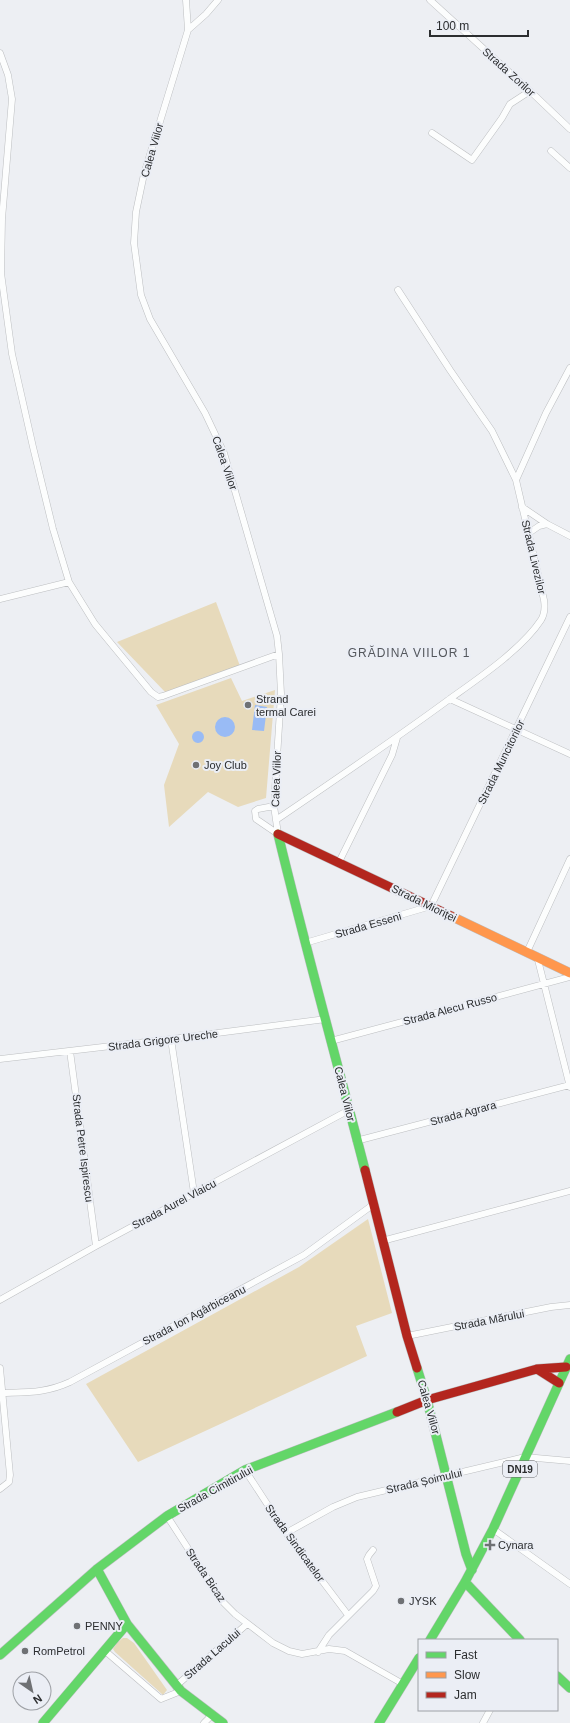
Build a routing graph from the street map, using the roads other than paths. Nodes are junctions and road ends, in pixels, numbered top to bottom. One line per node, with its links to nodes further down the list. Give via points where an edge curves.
1 (186, 0): 4 (street, Calea Viilor)
2 (218, 0): 4 (street)
3 (430, 0): 6 (street, Strada Zorilor)
4 (188, 30): 21 (street, Calea Viilor, via 144,174 136,212 134,243 140,295 150,320 205,413 224,453)
5 (0, 53): 18 (street, via 8,75 12,99 2,219 1,274 12,354 53,529)
6 (530, 91): 7 (street, Strada Zorilor); 8 (street, via 510,104 472,160)
7 (570, 129)
8 (432, 132)
9 (551, 151): 10 (street)
10 (570, 168)
11 (398, 290): 13 (street, Strada Livezilor, via 492,431)
12 (570, 368): 13 (street, via 546,413)
13 (516, 480): 14 (street, Strada Livezilor)
14 (522, 507): 15 (street); 16 (street, Strada Livezilor)
15 (546, 524): 16 (street); 17 (street)
16 (529, 533): 22 (street, Strada Livezilor, via 544,600 545,610 542,619 525,639 485,674)
17 (570, 536)
18 (69, 582): 19 (street); 21 (street, via 95,624 151,692 158,697)
19 (0, 599)
20 (570, 617): 23 (street, Strada Muncitorilor)
21 (279, 654): 26 (street, Calea Viilor, via 281,694)
22 (450, 699): 23 (street); 24 (street, Strada Livezilor)
23 (517, 729): 25 (street); 31 (street, Strada Muncitorilor)
24 (397, 738): 27 (street, Strada Livezilor); 30 (street, via 392,755)
25 (570, 754)
26 (274, 806): 27 (street, Calea Viilor); 28 (street, via 258,808 255,815 256,819)
27 (276, 820): 28 (street, Calea Viilor)
28 (278, 834): 30 (street, Strada Mioriței); 32 (street, Calea Viilor)
29 (570, 859): 33 (street)
30 (338, 862): 31 (street, Strada Mioriței)
31 (431, 906): 32 (street, Strada Esseni); 33 (street, Strada Mioriței)
32 (305, 943): 38 (street, Calea Viilor)
33 (527, 952): 34 (street, Strada Mioriței)
34 (538, 956): 35 (street, Strada Mioriței); 37 (street)
35 (570, 973)
36 (570, 977): 37 (street, Strada Alecu Russo)
37 (543, 984): 40 (street, Strada Alecu Russo); 43 (street)
38 (326, 1019): 39 (street, Strada Grigore Ureche); 40 (street, Calea Viilor)
39 (171, 1040): 41 (street, Strada Grigore Ureche); 47 (street)
40 (331, 1041): 44 (street, Calea Viilor)
41 (70, 1051): 42 (street, Strada Grigore Ureche); 50 (street, Strada Petre Ispirescu)
42 (0, 1059)
43 (570, 1086): 45 (street, Strada Agrara)
44 (349, 1110): 45 (street, Calea Viilor); 47 (street, Strada Aurel Vlaicu)
45 (356, 1141): 48 (street, Calea Viilor)
46 (570, 1191): 49 (street)
47 (194, 1193): 50 (street, Strada Aurel Vlaicu)
48 (374, 1204): 49 (street, Calea Viilor); 58 (street, Strada Ion Agârbiceanu, via 304,1256 70,1382 42,1392)
49 (382, 1241): 53 (street, Calea Viilor)
50 (96, 1246): 51 (street, Strada Aurel Vlaicu)
51 (0, 1300)
52 (570, 1305): 53 (street, Strada Mărului)
53 (407, 1336): 59 (street, Calea Viilor)
54 (0, 1368): 58 (street)
55 (568, 1368): 56 (street, Strada Cimitirului); 57 (street, DN19)
56 (537, 1369): 57 (street); 59 (street, Strada Cimitirului)
57 (559, 1383): 60 (street, DN19)
58 (1, 1394): 64 (street, via 9,1482)
59 (428, 1400): 62 (street, Strada Cimitirului); 63 (street, Calea Viilor)
60 (525, 1457): 61 (street, Strada Șoimului); 63 (street, Strada Șoimului); 66 (street, DN19)
61 (570, 1461)
62 (245, 1470): 65 (street, Strada Cimitirului); 67 (street, Strada Sindicatelor)
63 (447, 1475): 67 (street, Strada Șoimului, via 357,1497); 70 (street, Calea Viilor)
64 (0, 1489)
65 (167, 1516): 69 (street, Strada Cimitirului); 75 (street, Strada Bicaz, via 222,1601)
66 (493, 1529): 70 (street, DN19); 72 (street)
67 (286, 1533): 73 (street, Strada Sindicatelor)
68 (373, 1550): 73 (street, via 368,1559 376,1586)
69 (96, 1569): 74 (street); 80 (street, Strada Cimitirului)
70 (472, 1570): 71 (street, DN19)
71 (465, 1582): 76 (street, DN19); 77 (street)
72 (570, 1584)
73 (348, 1615): 79 (street, via 329,1635)
74 (127, 1624): 78 (street); 84 (street)
75 (247, 1624): 79 (street, Strada Bicaz, via 289,1651 302,1654); 84 (street, Strada Lacului)
76 (431, 1639)
77 (519, 1639)
78 (104, 1650): 84 (street, Strada Lacului, via 161,1699); 88 (street)
79 (318, 1652): 83 (street, Strada Bicaz, via 329,1649 345,1651)
80 (0, 1655)
81 (418, 1660): 83 (street)
82 (558, 1677): 85 (street)
83 (403, 1684): 91 (street)
84 (179, 1688): 87 (street)
85 (570, 1688)
86 (489, 1711): 92 (street)
87 (213, 1714): 89 (street); 90 (street)
88 (43, 1723)
89 (204, 1723)
90 (223, 1723)
91 (379, 1723)
92 (483, 1723)

